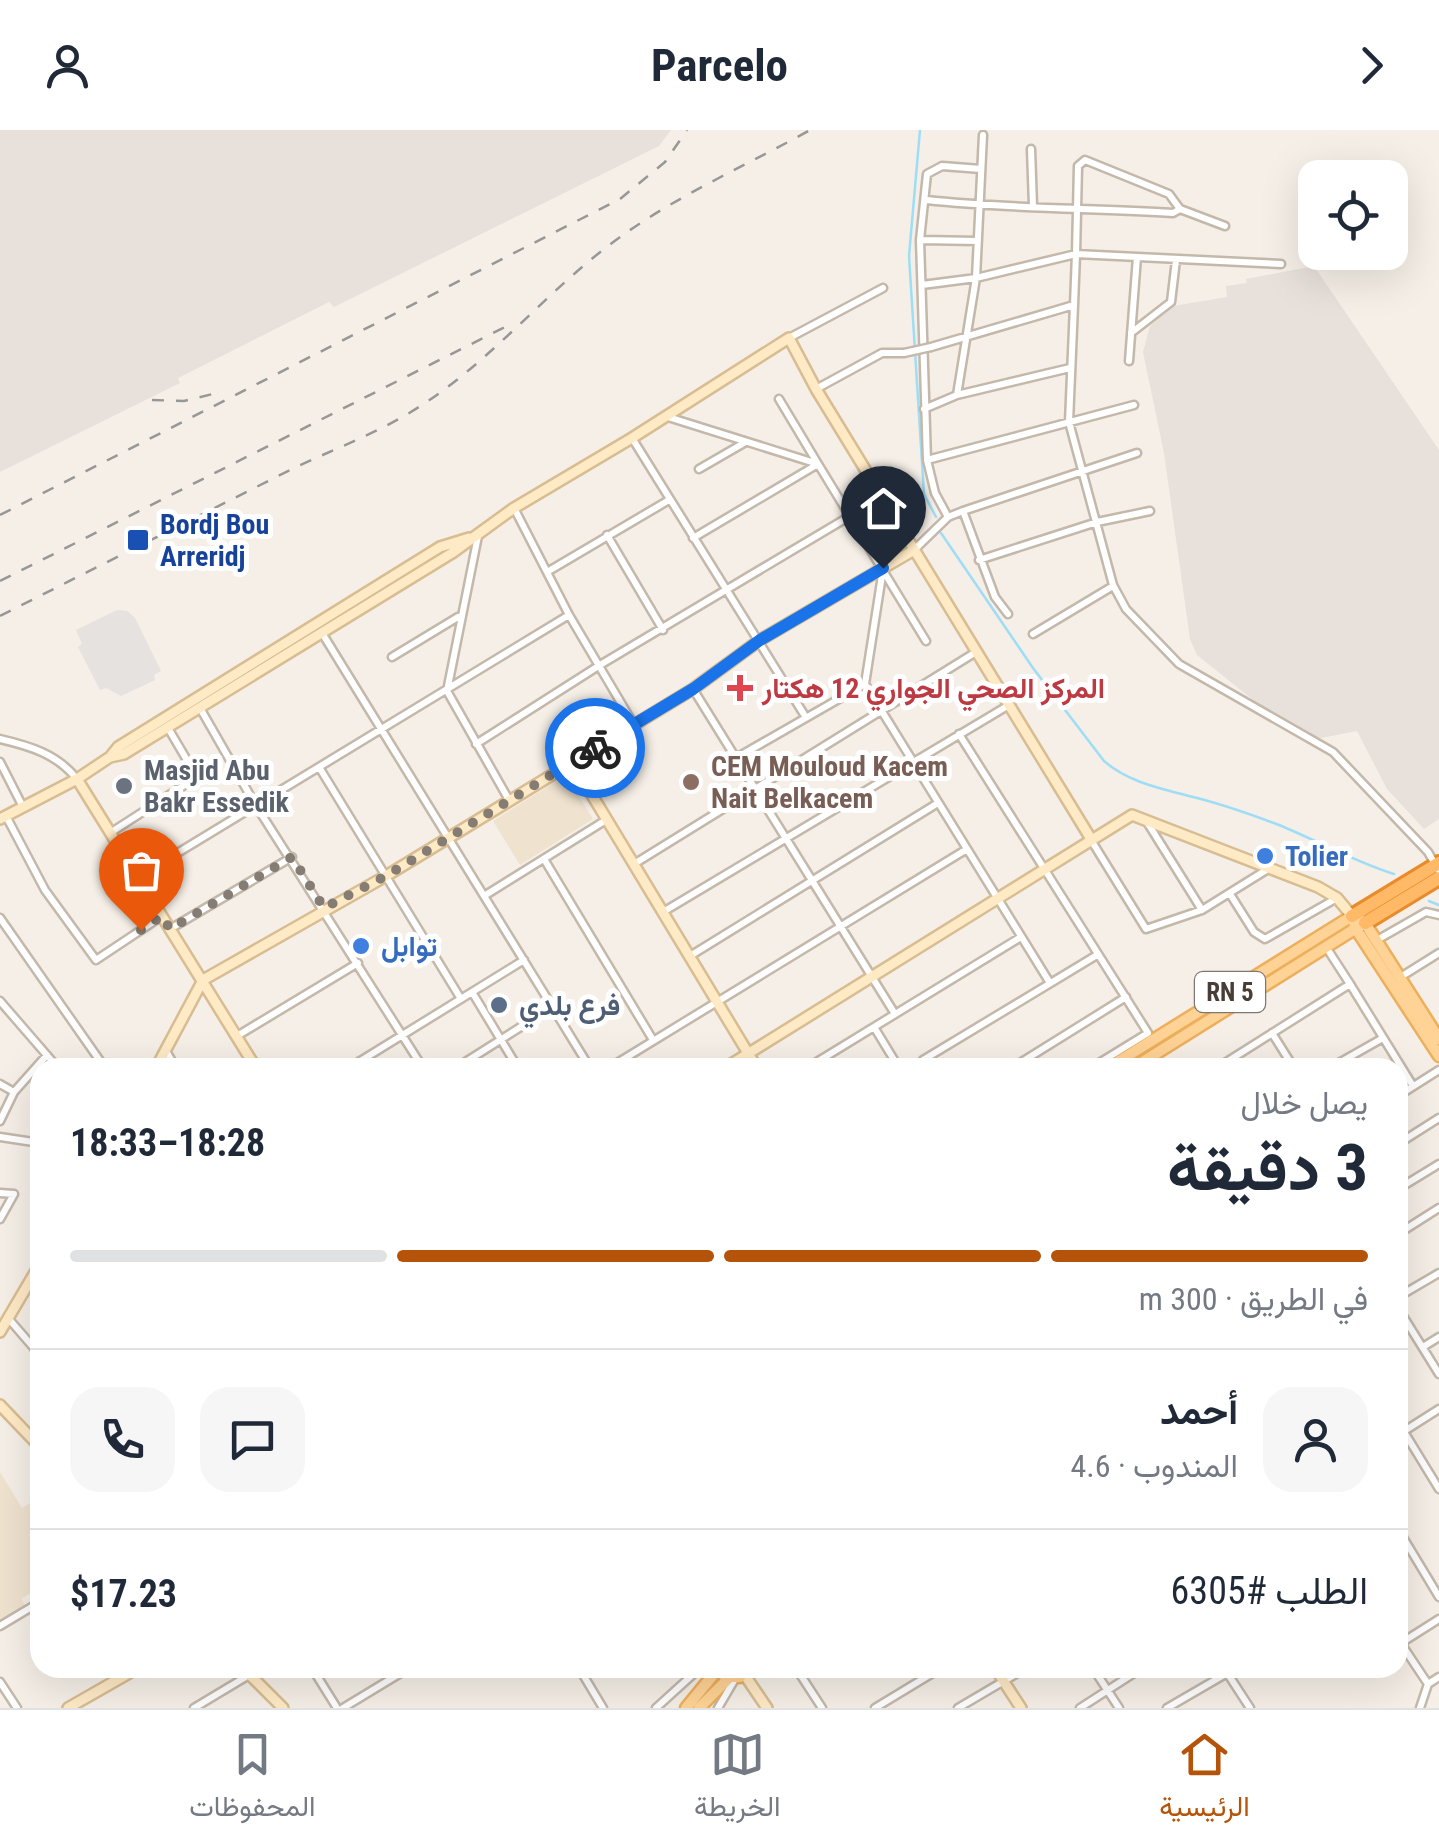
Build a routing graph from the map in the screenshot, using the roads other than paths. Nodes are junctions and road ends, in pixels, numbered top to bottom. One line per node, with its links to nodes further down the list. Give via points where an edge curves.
1 (982, 135): 3 (street)
2 (1031, 149): 6 (street)
3 (981, 169): 4 (street, via 928,171); 5 (street)
4 (926, 200): 5 (street); 10 (street)
5 (980, 206): 6 (street); 11 (street)
6 (1033, 206): 7 (street)
7 (1078, 206): 8 (street, via 1172,214); 8 (street, via 1078,166 1085,160 1170,194); 12 (street)
8 (1180, 209): 9 (street)
9 (1225, 226)
10 (920, 240): 11 (street); 17 (street)
11 (978, 241): 16 (street)
12 (1076, 254): 13 (street); 16 (street); 19 (street)
13 (1137, 258): 14 (street); 20 (street)
14 (1176, 260): 15 (street); 20 (street, via 1171,302)
15 (1281, 264)
16 (976, 278): 17 (street); 22 (street)
17 (922, 285): 29 (street)
18 (883, 288): 21 (street)
19 (1074, 304): 22 (street); 24 (street)
20 (1131, 333): 23 (street)
21 (789, 338): 25 (street); 30 (street)
22 (968, 338): 25 (street, bridge, via 882,353); 26 (street)
23 (1129, 361)
24 (1070, 368): 26 (street); 31 (street)
25 (816, 389): 49 (street)
26 (957, 396): 29 (street)
27 (779, 399): 36 (street)
28 (1134, 405): 31 (street)
29 (924, 409): 35 (street)
30 (666, 416): 32 (street); 33 (street)
31 (1069, 422): 35 (street); 38 (street)
32 (632, 438): 39 (street); 40 (street)
33 (745, 442): 36 (street); 37 (street)
34 (1137, 453): 38 (street)
35 (927, 460): 44 (street)
36 (818, 464): 43 (street); 48 (street)
37 (700, 470)
38 (1082, 471): 41 (street); 45 (street)
39 (669, 500): 47 (street); 48 (street)
40 (514, 508): 46 (street); 52 (street)
41 (962, 511): 44 (street); 50 (street)
42 (1150, 512): 45 (street)
43 (850, 516): 51 (street); 54 (street)
44 (948, 517): 49 (street)
45 (1097, 522): 50 (street); 53 (street)
46 (478, 536): 57 (street); 59 (street); 69 (street, via 440,547)
47 (607, 536): 52 (street); 58 (street)
48 (693, 538): 54 (street)
49 (914, 550): 51 (street); 63 (street)
50 (979, 560): 55 (street)
51 (883, 568): 61 (street); 62 (street); 66 (street)
52 (547, 572): 56 (street)
53 (1113, 586): 60 (street); 104 (street, via 1126,609 1180,664 1333,752)
54 (726, 592): 58 (street); 61 (street)
55 (1008, 614)
56 (569, 615): 65 (street); 68 (street)
57 (460, 616): 64 (street); 68 (street)
58 (663, 630): 65 (street)
59 (322, 633): 69 (street); 75 (street)
60 (1032, 634)
61 (760, 640): 67 (street); 72 (street)
62 (926, 641)
63 (976, 652): 70 (street); 71 (street)
64 (392, 657)
65 (600, 665): 73 (street); 78 (street)
66 (865, 684): 71 (street); 72 (street)
67 (693, 689): 73 (street); 80 (street)
68 (447, 691): 75 (street); 78 (street)
69 (196, 703): 74 (street); 79 (street); 89 (street)
70 (1009, 705): 76 (street); 97 (street)
71 (882, 710): 83 (street); 86 (street)
72 (805, 716): 80 (street)
73 (634, 724): 82 (street)
74 (167, 726): 79 (street); 94 (street, via 197,777)
75 (382, 730): 84 (street); 96 (street)
76 (960, 734): 83 (street); 102 (street)
77 (0, 738): 85 (street, via 54,758)
78 (476, 744): 87 (street)
79 (110, 758): 85 (street)
80 (736, 758): 86 (street)
81 (0, 762): 90 (street)
82 (572, 762): 87 (street); 92 (street)
83 (913, 762): 88 (street); 95 (street)
84 (319, 767): 89 (street); 105 (street)
85 (77, 779): 90 (street); 94 (street)
86 (755, 788): 95 (street); 101 (street)
87 (510, 800): 96 (street)
88 (938, 803): 98 (street); 107 (street)
89 (256, 804): 99 (street); 106 (street)
90 (23, 807): 91 (street)
91 (3, 817): 116 (street, via 96,960)
92 (607, 820): 100 (street); 101 (street)
93 (1147, 821): 97 (street, via 1132,815); 103 (street); 113 (street)
94 (110, 832): 106 (street)
95 (785, 836): 107 (street); 114 (street)
96 (449, 838): 105 (street); 109 (street)
97 (1091, 839): 102 (street); 113 (street, via 1146,929)
98 (966, 849): 110 (street); 119 (street)
99 (292, 857): 112 (street); 120 (street)
100 (544, 859): 109 (street); 151 (street)
101 (634, 864): 114 (street)
102 (1042, 869): 110 (street); 125 (street)
103 (1268, 869): 108 (street); 111 (street)
104 (1438, 869): 118 (highway, RN 5)
105 (386, 876): 112 (street); 136 (street)
106 (137, 878): 116 (street)
107 (812, 880): 119 (street); 126 (street)
108 (1230, 894): 111 (street, via 1264,939); 113 (street)
109 (484, 896): 127 (street)
110 (996, 898): 121 (street); 129 (street)
111 (1336, 898): 118 (street)
112 (324, 908): 128 (street); 131 (street)
113 (1202, 910)
114 (663, 912): 126 (street)
115 (1439, 915): 122 (street, via 1426,912)
116 (162, 916): 120 (street)
117 (0, 918): 159 (street)
118 (1357, 923): 122 (main road); 123 (main road, RN 5); 143 (main road, RN 5); 156 (main road)
119 (842, 927): 129 (street); 138 (street)
120 (170, 929): 131 (street)
121 (1020, 937): 132 (street); 140 (street)
122 (1376, 940): 130 (main road)
123 (1326, 947): 133 (street); 152 (main road, RN 5)
124 (1439, 953): 130 (street)
125 (1096, 955): 132 (street); 135 (street)
126 (690, 956): 138 (street)
127 (524, 960): 134 (street); 139 (street)
128 (358, 963): 146 (street); 147 (street)
129 (872, 975): 140 (street); 154 (street)
130 (1399, 978): 141 (main road)
131 (202, 980): 147 (street); 153 (street)
132 (1050, 983): 173 (street)
133 (1350, 984): 145 (street); 148 (street)
134 (472, 992): 136 (street); 149 (street)
135 (1126, 997): 144 (street); 174 (street)
136 (462, 999): 146 (street)
137 (0, 1001): 155 (street)
138 (717, 1001): 151 (street); 154 (street)
139 (552, 1006): 149 (street); 167 (street)
140 (895, 1014): 142 (street)
141 (1434, 1021): 150 (main road)
142 (874, 1027): 171 (street); 172 (street)
143 (1168, 1030): 144 (street); 152 (street); 176 (main road, RN 5)
144 (1148, 1033): 175 (street)
145 (1272, 1033): 178 (street); 179 (street)
146 (404, 1034): 163 (street); 164 (street)
147 (237, 1036): 162 (street)
148 (1383, 1038): 180 (street); 181 (street)
149 (501, 1039): 165 (street); 166 (street)
150 (1439, 1039)
151 (654, 1040): 168 (street)
152 (1176, 1040): 177 (main road, RN 5)
153 (166, 1052): 160 (street); 161 (street)
154 (748, 1052): 169 (street); 170 (street)
155 (47, 1055): 157 (street); 158 (street)
156 (1439, 1056)
157 (44, 1058)
158 (50, 1058)
159 (99, 1058)
160 (162, 1058)
161 (170, 1058)
162 (250, 1058)
163 (365, 1058)
164 (417, 1058)
165 (472, 1058)
166 (512, 1058)
167 (584, 1058)
168 (625, 1058)
169 (739, 1058)
170 (751, 1058)
171 (824, 1058)
172 (894, 1058)
173 (935, 1058)
174 (1028, 1058)
175 (1108, 1058)
176 (1124, 1058)
177 (1148, 1058)
178 (1233, 1058)
179 (1288, 1058)
180 (1347, 1058)
181 (1396, 1058)
182 (1439, 1070): 186 (street)
183 (30, 1074): 188 (street)
184 (1408, 1077): 186 (street)
185 (0, 1084): 188 (street)
186 (1414, 1086): 187 (street)
187 (1408, 1090)
188 (14, 1092): 190 (street)
189 (1439, 1118): 192 (street)
190 (0, 1121)
191 (0, 1137): 193 (street)
192 (1408, 1138)
193 (30, 1142)
194 (1439, 1163): 195 (street)
195 (1408, 1183)
196 (0, 1193): 198 (street, via 14,1194)
197 (1439, 1208): 199 (street)
198 (0, 1220)
199 (1408, 1228)
200 (1439, 1274): 202 (street)
201 (30, 1281): 203 (street)
202 (1408, 1291)
203 (8, 1318): 205 (street); 207 (street)
204 (1408, 1324): 208 (street)
205 (0, 1332)
206 (1439, 1338): 208 (street)
207 (30, 1343)
208 (1423, 1347): 209 (street)
209 (1439, 1374)
210 (0, 1405): 213 (street)
211 (1439, 1409): 212 (street)
212 (1408, 1428)
213 (30, 1436)
214 (1408, 1444): 215 (street)
215 (1439, 1489)
216 (1408, 1546): 217 (street)
217 (1439, 1597)
218 (30, 1608): 220 (street)
219 (1439, 1619): 221 (street)
220 (0, 1626)
221 (1408, 1636)
222 (1408, 1656): 245 (street)
223 (1439, 1677): 245 (street)
224 (120, 1678): 248 (street)
225 (236, 1678): 249 (street)
226 (253, 1678): 250 (street)
227 (319, 1678): 251 (street)
228 (392, 1678): 251 (street)
229 (585, 1678): 252 (street)
230 (689, 1678): 253 (street)
231 (709, 1678): 254 (main road)
232 (735, 1678): 255 (main road)
233 (737, 1678): 256 (street)
234 (742, 1678): 257 (street)
235 (802, 1678): 258 (street)
236 (922, 1678): 259 (street)
237 (1001, 1678): 243 (street)
238 (1008, 1678): 243 (street)
239 (1099, 1678): 246 (street)
240 (1126, 1678): 246 (street)
241 (1214, 1678): 264 (street)
242 (1231, 1678): 265 (street)
243 (1003, 1681): 260 (street); 261 (street)
244 (0, 1682): 247 (street)
245 (1428, 1684): 266 (street)
246 (1107, 1690): 262 (street); 263 (street)
247 (17, 1708)
248 (68, 1708)
249 (194, 1708)
250 (283, 1708)
251 (340, 1708)
252 (603, 1708)
253 (656, 1708)
254 (686, 1708)
255 (699, 1708)
256 (718, 1708)
257 (767, 1708)
258 (822, 1708)
259 (875, 1708)
260 (958, 1708)
261 (1021, 1708)
262 (1080, 1708)
263 (1119, 1708)
264 (1167, 1708)
265 (1250, 1708)
266 (1420, 1708)

